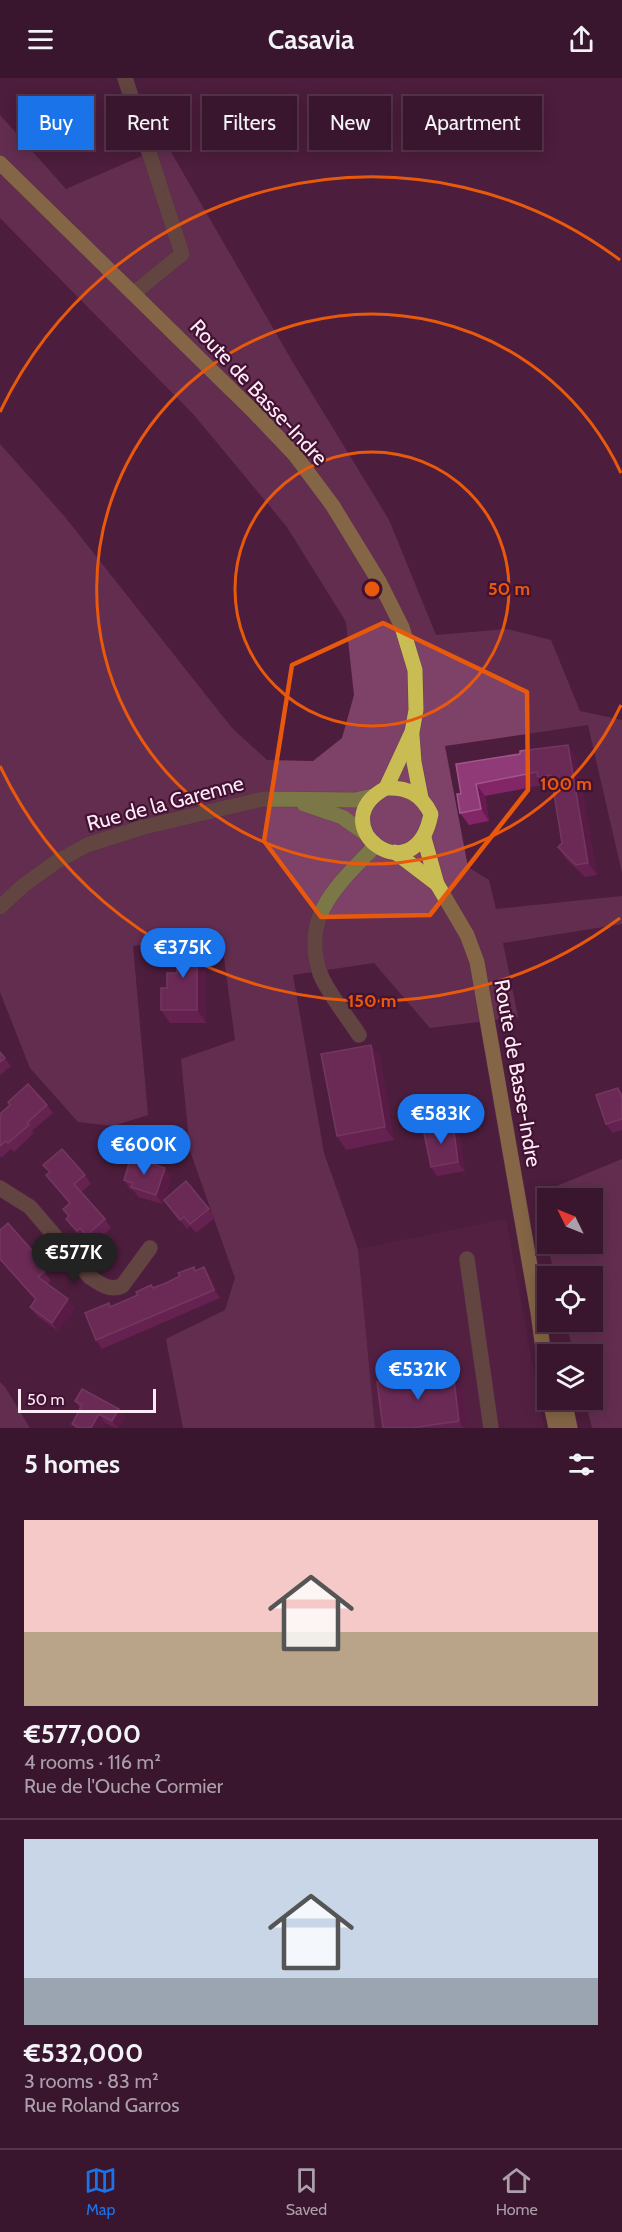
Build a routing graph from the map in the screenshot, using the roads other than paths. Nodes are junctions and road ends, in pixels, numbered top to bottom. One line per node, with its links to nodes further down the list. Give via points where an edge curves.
1 (125, 78): 3 (street, via 182,254)
2 (0, 164): 3 (main road, Route de Basse-Indre)
3 (134, 293): 4 (main road, Route de Basse-Indre, via 295,455 333,506 402,627 415,670)
4 (412, 732): 5 (main road, Route de Basse-Indre); 6 (main road, Route de Basse-Indre)
5 (380, 792): 6 (main road, via 400,788); 7 (street, Rue de la Garenne, via 355,800); 8 (main road, via 364,813)
6 (421, 798): 9 (main road, via 431,814)
7 (289, 800): 8 (street, Rue de la Garenne, via 342,817); 13 (street, Rue de la Garenne, via 263,799 144,827 87,845 32,879)
8 (365, 833): 10 (main road)
9 (424, 838): 11 (main road, via 415,848); 12 (main road, Route de Basse-Indre)
10 (375, 846): 11 (main road); 14 (street, via 328,897 314,935 320,974)
11 (395, 852): 12 (main road, Route de Basse-Indre)
12 (437, 884): 18 (main road, Route de Basse-Indre, via 467,935 477,962)
13 (0, 907)
14 (359, 1035)
15 (0, 1188): 16 (street, via 30,1207 102,1286 122,1286)
16 (150, 1248)
17 (467, 1259): 21 (street)
18 (537, 1306)
19 (552, 1410): 22 (main road)
20 (566, 1410): 23 (main road)
21 (490, 1428)
22 (556, 1428)
23 (570, 1428)

